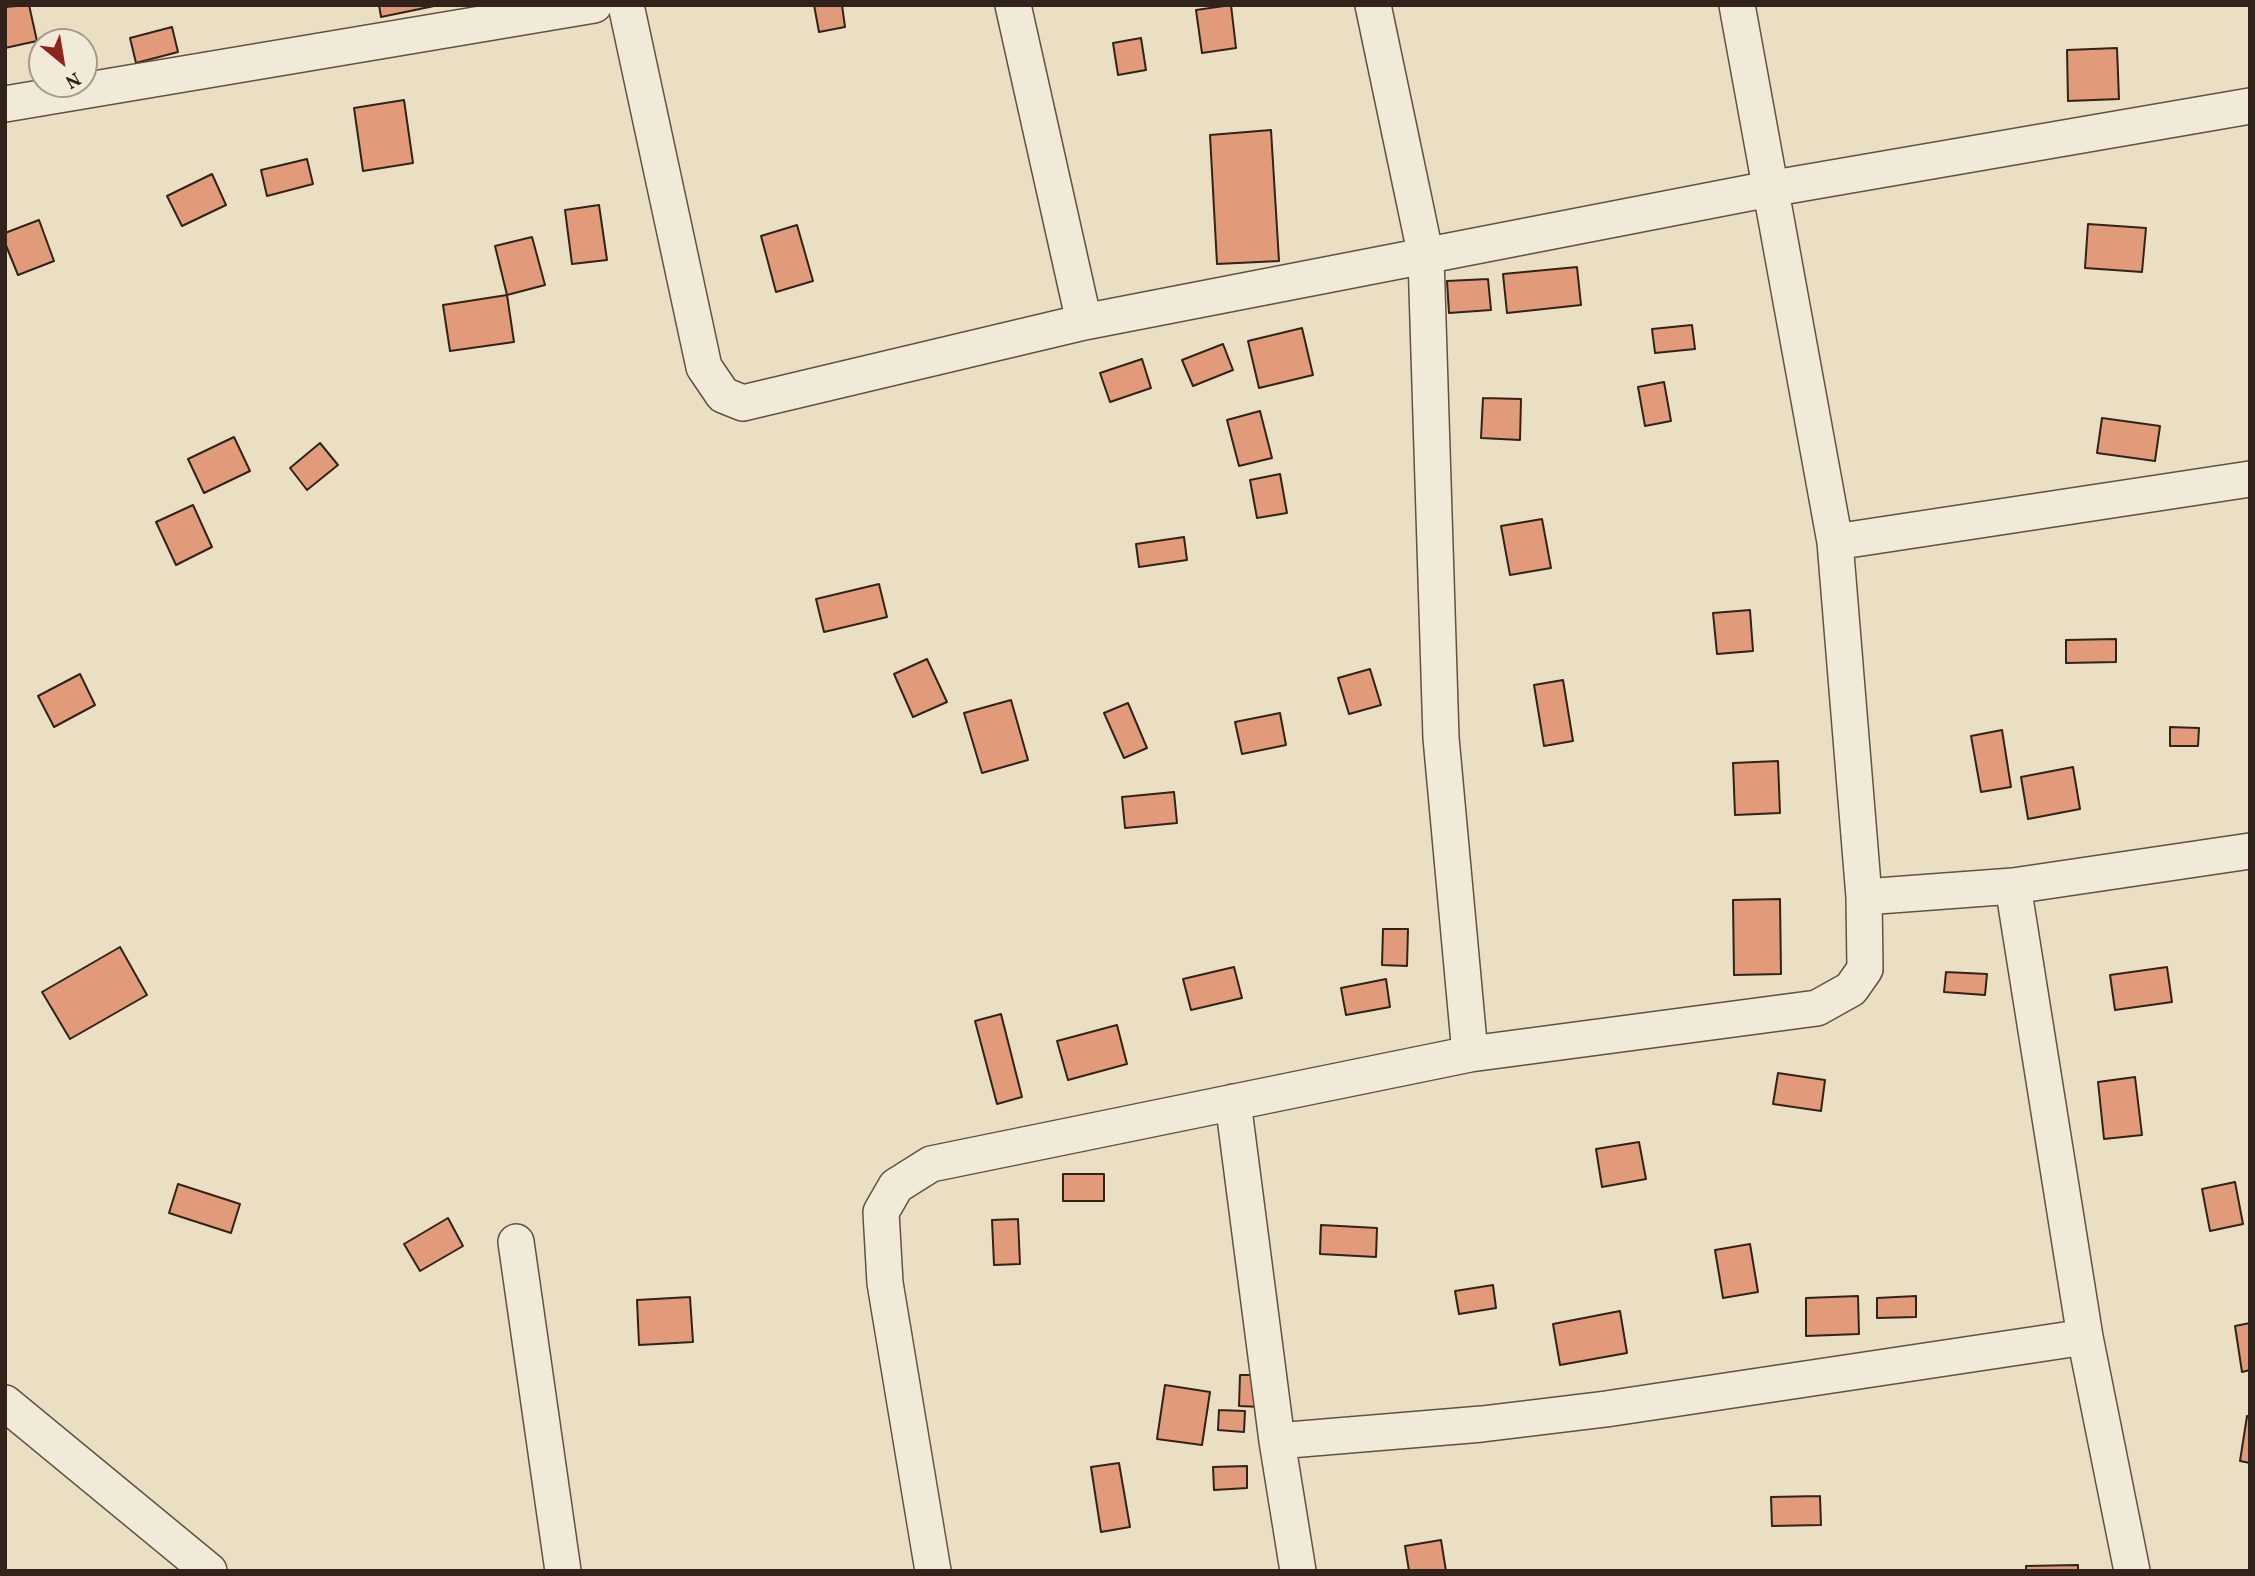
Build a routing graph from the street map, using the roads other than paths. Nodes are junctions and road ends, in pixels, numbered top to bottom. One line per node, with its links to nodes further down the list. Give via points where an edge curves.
1 (594, 5): 6 (street)
2 (626, 5): 10 (street, via 704,367 723,395 743,403)
3 (1013, 5): 10 (street)
4 (1373, 5): 9 (street)
5 (1737, 5): 8 (street)
6 (5, 104)
7 (2250, 106): 8 (street)
8 (1769, 189): 9 (street); 12 (street)
9 (1426, 257): 10 (street); 16 (street, via 1441,738)
10 (1084, 322)
11 (2250, 480): 12 (street)
12 (1835, 542): 15 (street)
13 (2250, 852): 14 (street)
14 (2013, 886): 15 (street); 19 (street)
15 (1864, 897): 16 (street, via 1865,969 1851,989 1818,1008)
16 (1470, 1054): 17 (street)
17 (1233, 1102): 21 (street); 24 (street, via 931,1164 896,1186 881,1212 885,1283)
18 (516, 1242): 23 (street)
19 (2085, 1337): 21 (street, via 1606,1409); 26 (street)
20 (5, 1403): 22 (street)
21 (1277, 1441): 25 (street)
22 (209, 1571)
23 (563, 1571)
24 (933, 1571)
25 (1298, 1571)
26 (2132, 1571)

